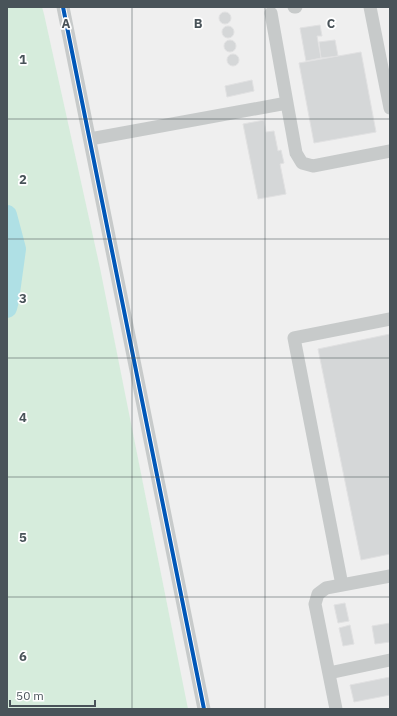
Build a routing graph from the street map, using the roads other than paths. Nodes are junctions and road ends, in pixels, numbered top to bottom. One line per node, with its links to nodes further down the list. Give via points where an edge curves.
1 (63, 7): 6 (street)
2 (370, 7): 5 (street)
3 (271, 13): 4 (street)
4 (287, 103): 6 (street); 7 (street, via 296,153 302,163 313,166)
5 (390, 108)
6 (90, 139): 13 (street)
7 (390, 151)
8 (390, 319): 10 (street, via 294,338)
9 (390, 576): 10 (street)
10 (342, 585): 12 (street, via 326,588 318,594 315,604)
11 (390, 660): 12 (street)
12 (329, 673): 14 (street)
13 (204, 709)
14 (336, 709)

